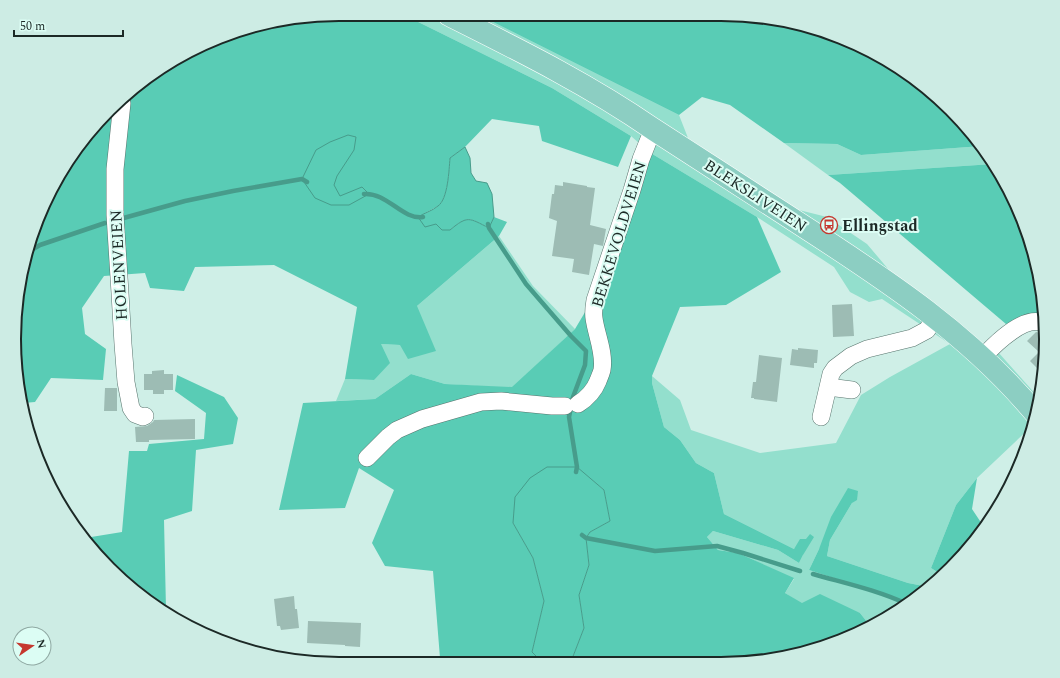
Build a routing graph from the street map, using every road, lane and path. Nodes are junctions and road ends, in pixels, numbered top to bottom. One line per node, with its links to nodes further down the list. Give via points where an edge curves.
1 (461, 21): 3 (main road, BLEKSLIVEIEN, via 537,59)
2 (122, 107): 10 (street, HOLENVEIEN, via 115,169 115,215 123,344 130,408 136,414)
3 (653, 129): 4 (main road, BLEKSLIVEIEN, via 856,260); 12 (street, BEKKEVOLDVEIEN, via 595,300 594,317 602,370 593,391 582,402 571,405 481,402 422,419 397,430)
4 (935, 317): 6 (main road, BLEKSLIVEIEN); 7 (street, via 926,330 912,338 867,349 851,356 835,368)
5 (1038, 321): 6 (street, via 1025,323 1000,340)
6 (983, 357): 9 (main road, BLEKSLIVEIEN)
7 (828, 387): 8 (street); 11 (street)
8 (852, 390)
9 (1031, 409)
10 (145, 416)
11 (821, 417)
12 (367, 458)

